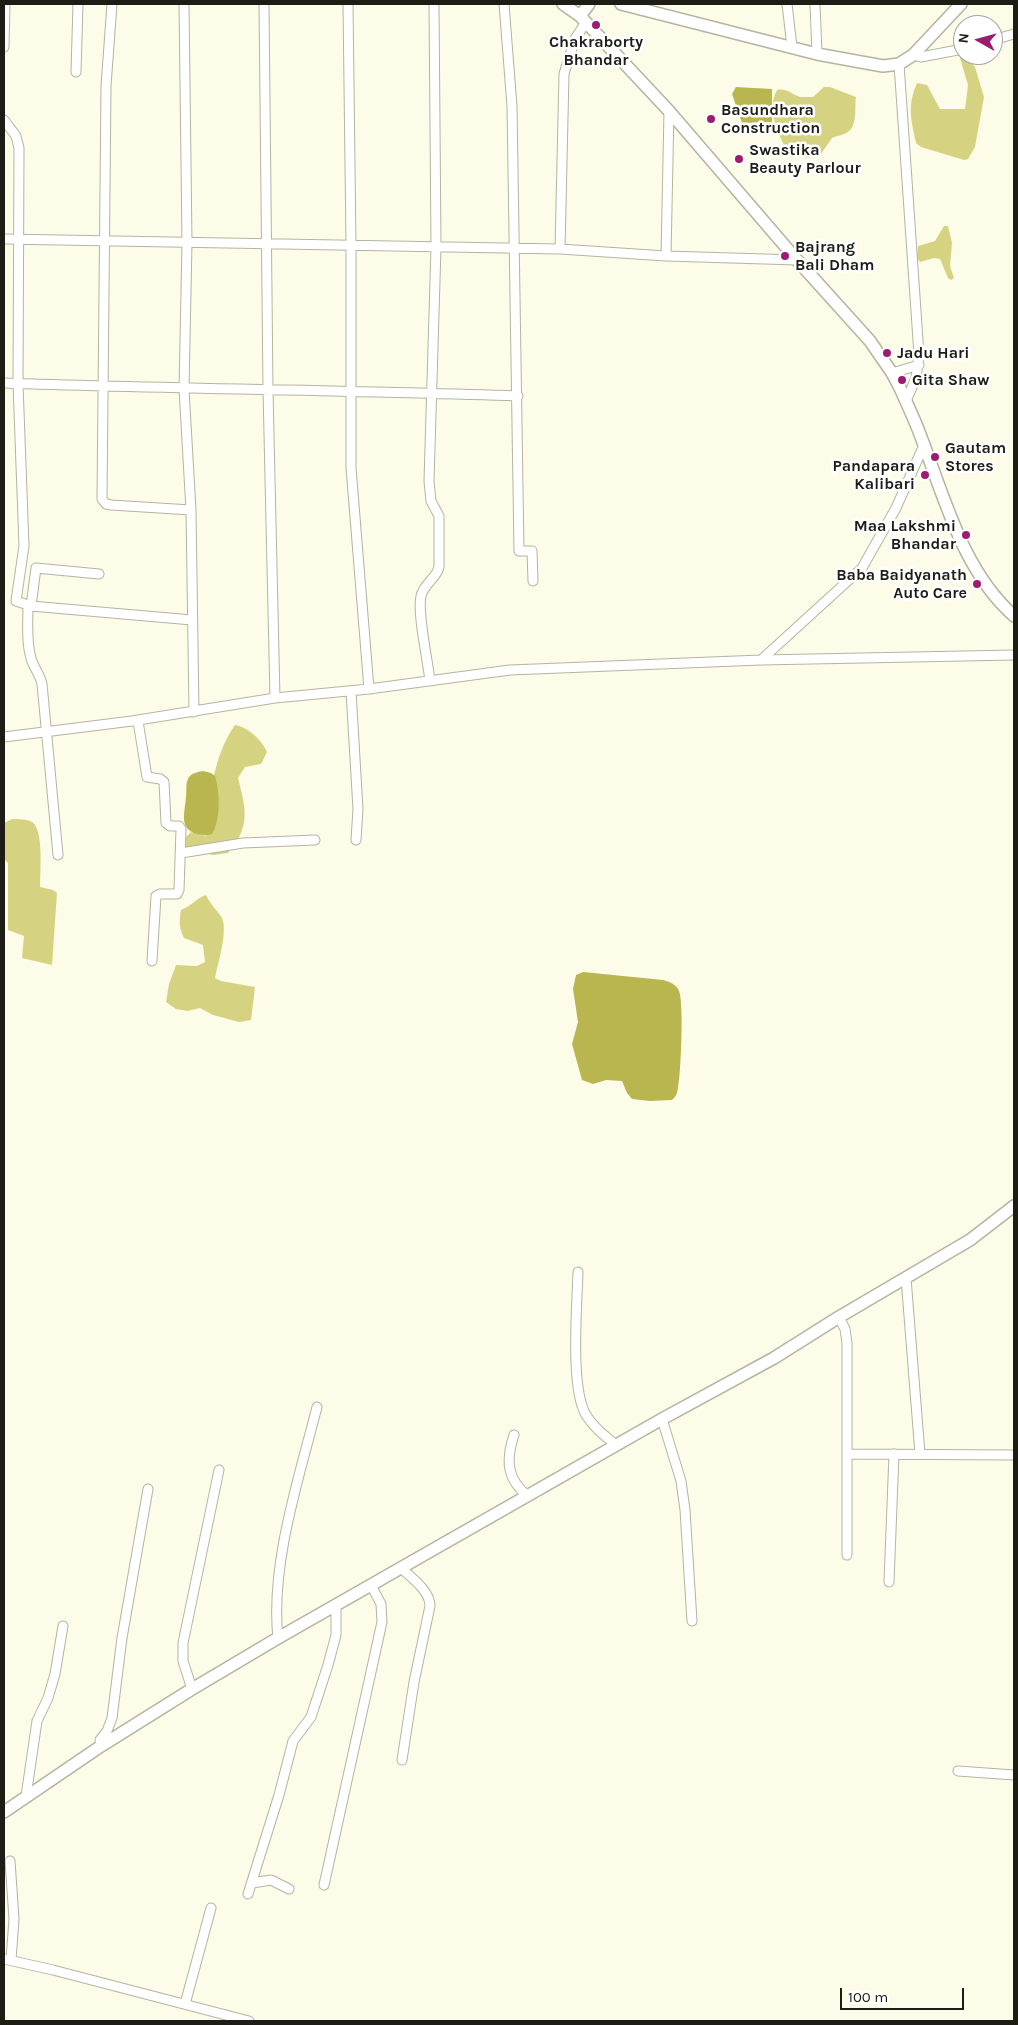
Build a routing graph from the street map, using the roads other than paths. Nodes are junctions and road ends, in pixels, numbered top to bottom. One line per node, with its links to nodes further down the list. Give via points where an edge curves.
1 (5, 4): 16 (street)
2 (78, 4): 22 (street)
3 (112, 4): 27 (street, via 106,86)
4 (184, 4): 28 (street)
5 (264, 4): 29 (street)
6 (348, 4): 30 (street)
7 (434, 4): 31 (street)
8 (504, 4): 32 (street, via 512,106)
9 (563, 4): 15 (street)
10 (589, 4): 15 (street)
11 (621, 4): 17 (street)
12 (788, 4): 17 (street)
13 (815, 4): 19 (street)
14 (961, 4): 20 (street)
15 (580, 27): 23 (street); 33 (street, via 567,61 564,82)
16 (4, 47)
17 (792, 47): 19 (street)
18 (953, 51): 20 (street, via 921,57)
19 (817, 54): 21 (street, via 868,65)
20 (913, 55): 21 (street)
21 (899, 64): 36 (street)
22 (76, 72)
23 (669, 111): 34 (street); 35 (street)
24 (4, 120): 26 (street, via 16,136 19,148)
25 (4, 239): 26 (street)
26 (19, 239): 27 (street); 39 (street)
27 (105, 241): 28 (street); 40 (street)
28 (187, 242): 29 (street); 41 (street)
29 (268, 244): 30 (street); 42 (street)
30 (351, 246): 31 (street); 43 (street)
31 (436, 247): 32 (street); 44 (street)
32 (515, 248): 33 (street); 45 (street)
33 (560, 249): 34 (street)
34 (666, 256): 35 (street)
35 (797, 260): 37 (street, via 870,341)
36 (919, 365): 37 (street); 46 (street)
37 (892, 373): 46 (street)
38 (4, 383): 39 (street)
39 (18, 384): 40 (street); 51 (street, via 24,546 16,601)
40 (102, 386): 41 (street); 48 (street, via 102,499 111,505)
41 (184, 389): 42 (street); 48 (street)
42 (268, 390): 43 (street); 59 (street)
43 (350, 390): 44 (street); 57 (street, via 351,468)
44 (432, 393): 45 (street); 56 (street, via 429,492 439,516 440,566 425,587 420,602)
45 (518, 396): 50 (street, via 519,551 532,551)
46 (906, 401): 47 (street)
47 (924, 445): 52 (street, via 965,548 984,583); 55 (street, via 896,508 862,568)
48 (191, 510): 53 (street)
49 (99, 574): 51 (street, via 36,568)
50 (534, 581)
51 (30, 605): 53 (street); 62 (street, via 28,648 41,680)
52 (1014, 616)
53 (192, 620): 60 (street)
54 (1014, 655): 55 (street)
55 (760, 660): 56 (street, via 510,670)
56 (430, 681): 57 (street)
57 (370, 689): 58 (street)
58 (351, 691): 59 (street); 65 (street, via 358,809)
59 (275, 698): 60 (street)
60 (194, 712): 61 (street)
61 (138, 721): 62 (street); 66 (street, via 146,774 164,782 165,821 167,825 181,828)
62 (46, 733): 63 (street); 67 (street)
63 (4, 737)
64 (315, 840): 66 (street, via 243,843)
65 (356, 840)
66 (180, 853): 68 (street, via 178,892 156,896)
67 (58, 855)
68 (152, 961)
69 (1014, 1206): 71 (street, via 970,1240)
70 (578, 1276): 76 (street, via 577,1384 580,1400 596,1429)
71 (906, 1278): 72 (street); 79 (street)
72 (839, 1317): 74 (street, via 774,1358); 77 (street, via 847,1343)
73 (316, 1407): 91 (street, via 280,1565 276,1598)
74 (662, 1419): 76 (street); 89 (street, via 681,1481)
75 (514, 1435): 83 (street, via 509,1449 509,1472 515,1484)
76 (616, 1445): 83 (street)
77 (848, 1454): 78 (street); 84 (street)
78 (894, 1454): 79 (street); 86 (street)
79 (920, 1454): 80 (street)
80 (1014, 1455)
81 (218, 1470): 92 (street, via 183,1643 183,1661)
82 (148, 1489): 93 (street, via 122,1638 112,1718 108,1731 100,1740)
83 (528, 1496): 85 (street)
84 (847, 1555)
85 (401, 1568): 87 (street); 94 (street, via 430,1602)
86 (889, 1582)
87 (371, 1585): 88 (street); 101 (street, via 381,1604 382,1622)
88 (336, 1605): 91 (street); 100 (street, via 336,1635 328,1665 311,1717 293,1741)
89 (692, 1621)
90 (63, 1626): 97 (street, via 55,1674 37,1721)
91 (278, 1638): 92 (street)
92 (192, 1689): 93 (street)
93 (101, 1746): 97 (street)
94 (402, 1760)
95 (958, 1771): 96 (street)
96 (1014, 1774)
97 (26, 1796): 98 (street)
98 (5, 1808)
99 (10, 1861): 105 (street, via 14,1919)
100 (252, 1883): 102 (street, via 270,1880); 103 (street)
101 (324, 1885)
102 (290, 1889)
103 (248, 1894)
104 (211, 1908): 106 (street)
105 (7, 1959): 106 (street)
106 (185, 2004): 107 (street)
107 (249, 2021)

